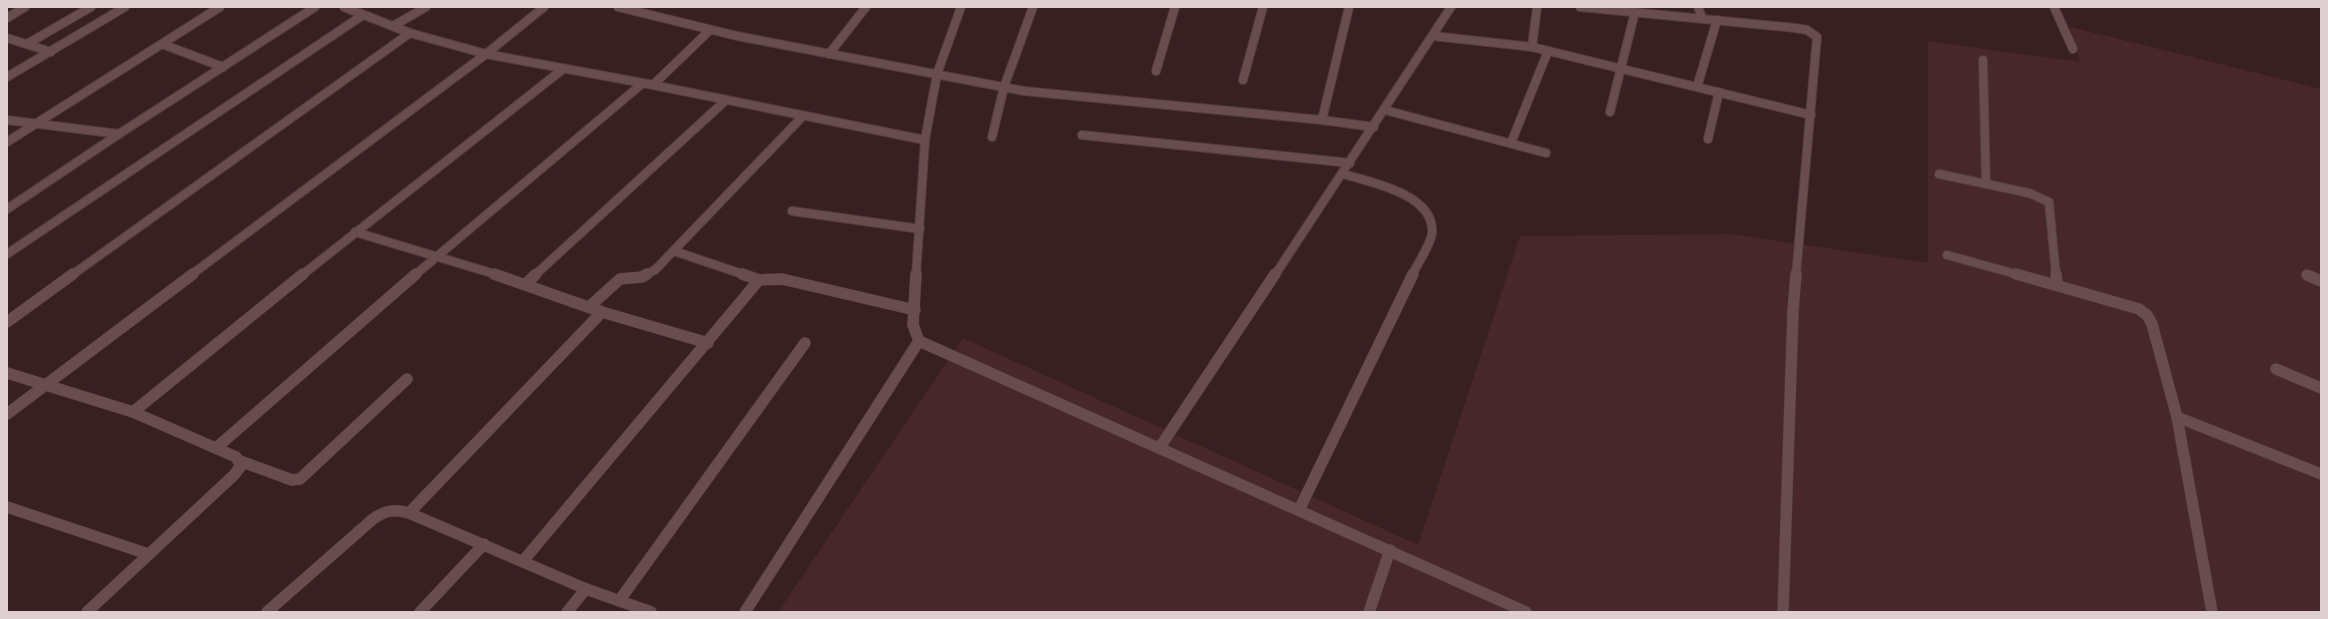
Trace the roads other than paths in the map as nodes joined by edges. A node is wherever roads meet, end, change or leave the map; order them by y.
1 (25, 7) edge
2 (90, 7) edge
3 (125, 7) edge
4 (220, 7) edge
5 (315, 7) edge
6 (344, 7) edge
7 (426, 7) edge
8 (544, 7) edge
9 (618, 7) edge
10 (866, 7) edge
11 (961, 7) edge
12 (1033, 7) edge
13 (1175, 7) edge
14 (1263, 7) edge
15 (1349, 7) edge
16 (1451, 7) edge
17 (1537, 7) edge
18 (1580, 7) edge
19 (1698, 7) edge
20 (2054, 7) edge
21 (1634, 12) junction
22 (363, 15) junction
23 (7, 18) edge
24 (1702, 18) junction
25 (1717, 20) junction
26 (393, 26) junction
27 (710, 30) junction
28 (410, 33) junction
29 (1433, 36) junction
30 (7, 38) edge
31 (27, 44) junction
32 (162, 44) junction
33 (1532, 47) junction
34 (2073, 48) dead end
35 (1548, 51) junction
36 (51, 52) junction
37 (486, 54) junction
38 (829, 54) junction
39 (1983, 60) dead end
40 (223, 67) junction
41 (563, 69) junction
42 (1621, 69) junction
43 (1156, 71) dead end
44 (936, 74) junction
45 (7, 77) edge
46 (1244, 80) dead end
47 (643, 83) junction
48 (654, 85) junction
49 (1004, 87) junction
50 (1697, 87) junction
51 (1719, 92) junction
52 (725, 101) junction
53 (1385, 110) junction
54 (1610, 112) dead end
55 (1811, 115) junction
56 (803, 116) junction
57 (7, 120) edge
58 (1322, 120) junction
59 (38, 123) junction
60 (1374, 127) junction
61 (119, 134) junction
62 (1082, 135) dead end
63 (992, 137) dead end
64 (1708, 139) dead end
65 (925, 140) junction
66 (7, 142) edge
67 (1510, 143) junction
68 (1546, 152) dead end
69 (1350, 163) junction
70 (1343, 174) junction
71 (1939, 174) dead end
72 (1986, 184) junction
73 (7, 209) edge
74 (792, 211) dead end
75 (920, 229) junction
76 (355, 232) junction
77 (674, 251) junction
78 (7, 254) edge
79 (1947, 255) dead end
80 (436, 257) junction
81 (2307, 275) dead end
82 (759, 280) junction
83 (2321, 281) edge
84 (526, 284) junction
85 (2057, 285) junction
86 (589, 307) junction
87 (915, 310) junction
88 (602, 312) junction
89 (7, 322) edge
90 (919, 341) junction
91 (708, 343) junction
92 (805, 343) dead end
93 (2276, 369) dead end
94 (7, 373) edge
95 (407, 379) dead end
96 (43, 385) junction
97 (2321, 388) edge
98 (133, 412) junction
99 (7, 414) edge
100 (2177, 418) junction
101 (1160, 447) junction
102 (216, 448) junction
103 (240, 461) junction
104 (2321, 474) edge
105 (7, 506) edge
106 (1299, 510) junction
107 (409, 513) junction
108 (484, 544) junction
109 (1390, 550) junction
110 (148, 554) junction
111 (523, 561) junction
112 (586, 590) junction
113 (618, 601) junction
114 (86, 612) edge
115 (267, 612) edge
116 (420, 612) edge
117 (567, 612) edge
118 (651, 612) edge
119 (745, 612) edge
120 (1369, 612) edge
121 (1526, 612) edge
122 (1783, 612) edge
123 (2212, 612) edge

1 - 23 street
2 - 31 street
3 - 36 street
4 - 32 street
5 - 40 street
6 - 22 street
7 - 26 street
8 - 37 street
9 - 27 street
10 - 38 street
11 - 44 street
12 - 49 street
13 - 43 street
14 - 46 street
15 - 58 street
16 - 29 street
17 - 33 street
18 - 21 street
19 - 24 street
20 - 34 street
21 - 24 street
21 - 42 street
22 - 26 street
22 - 78 street
24 - 25 street
25 - 50 street
25 - 55 street
26 - 28 street
27 - 38 street
27 - 48 street
28 - 37 street
28 - 89 street
29 - 33 street
29 - 53 street
30 - 31 street
31 - 36 street
32 - 40 street
32 - 59 street
33 - 35 street
35 - 42 street
35 - 67 street
36 - 45 street
37 - 41 street
37 - 96 street
38 - 44 street
39 - 72 street
40 - 61 street
41 - 47 street
41 - 76 street
42 - 50 street
42 - 54 street
44 - 49 street
44 - 65 street
47 - 48 street
47 - 80 street
48 - 52 street
49 - 58 street
49 - 63 street
50 - 51 street
51 - 55 street
51 - 64 street
52 - 56 street
52 - 84 street
53 - 60 street
53 - 67 street
55 - 122 street
56 - 65 street
56 - 77 street
57 - 59 street
58 - 60 street
59 - 61 street
59 - 66 street
60 - 69 street
61 - 73 street
62 - 69 street
65 - 75 street
67 - 68 street
69 - 70 street
70 - 101 street
70 - 106 street
71 - 72 street
72 - 85 street
74 - 75 street
75 - 87 street
76 - 80 street
76 - 98 street
77 - 82 street
77 - 86 street
79 - 85 street
80 - 84 street
80 - 102 street
81 - 83 street
82 - 87 street
82 - 91 street
84 - 86 street
85 - 100 street
86 - 88 street
87 - 90 street
88 - 91 street
88 - 107 street
90 - 101 street
90 - 119 street
91 - 111 street
92 - 113 street
93 - 97 street
94 - 96 street
95 - 103 street
96 - 98 street
96 - 99 street
98 - 102 street
100 - 104 street
100 - 123 street
101 - 106 street
102 - 103 street
103 - 110 street
105 - 110 street
106 - 109 street
107 - 108 street
107 - 115 street
108 - 111 street
108 - 116 street
109 - 120 street
109 - 121 street
110 - 114 street
111 - 112 street
112 - 113 street
112 - 117 street
113 - 118 street

